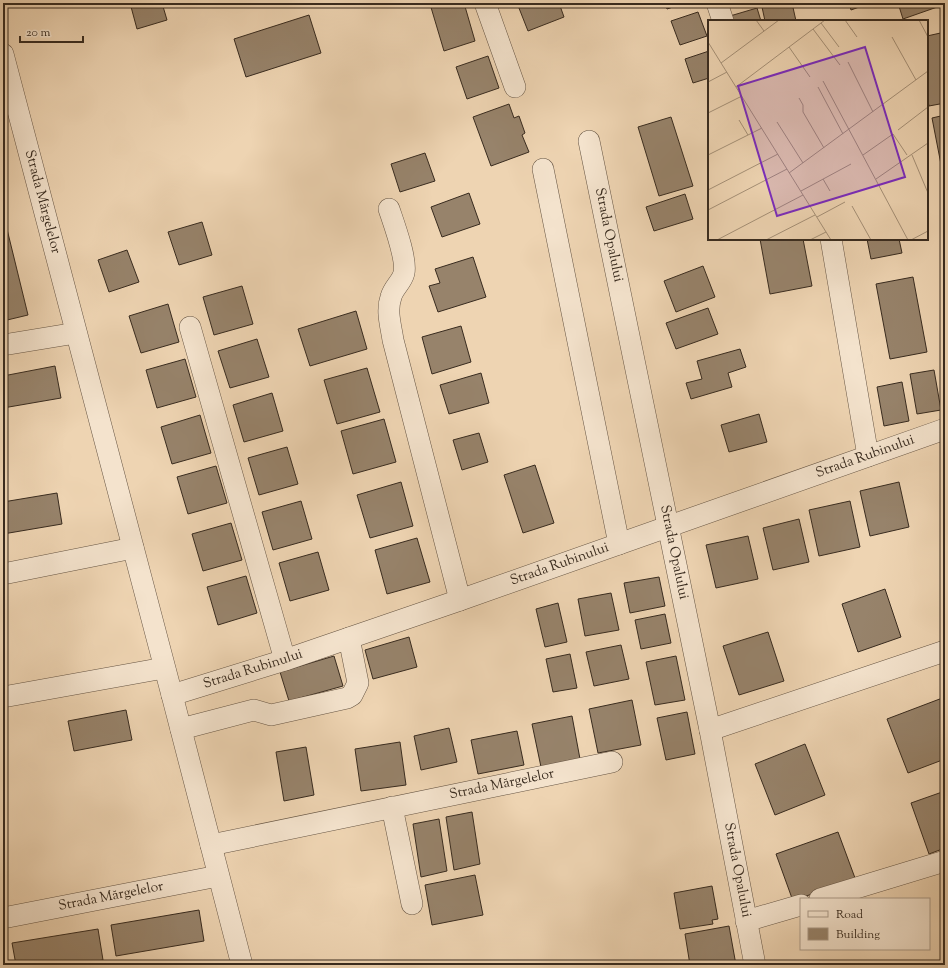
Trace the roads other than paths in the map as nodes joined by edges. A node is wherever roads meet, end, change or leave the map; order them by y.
1 (485, 3) edge
2 (717, 3) edge
3 (724, 20) edge
4 (5, 66) edge
5 (515, 87) dead end
6 (589, 141) dead end
7 (543, 169) dead end
8 (389, 209) dead end
9 (831, 240) edge
10 (190, 327) dead end
11 (76, 333) junction
12 (3, 346) edge
13 (945, 429) edge
14 (868, 456) junction
15 (668, 527) junction
16 (619, 544) junction
17 (134, 548) junction
18 (3, 574) edge
19 (460, 600) junction
20 (349, 638) junction
21 (945, 651) edge
22 (285, 660) junction
23 (164, 668) junction
24 (172, 695) junction
25 (3, 697) edge
26 (181, 729) junction
27 (710, 730) junction
28 (612, 762) dead end
29 (392, 807) junction
30 (210, 844) junction
31 (945, 861) edge
32 (218, 876) junction
33 (823, 898) edge
34 (412, 904) dead end
35 (800, 905) edge
36 (3, 918) edge
37 (746, 922) junction
38 (242, 965) edge
39 (755, 965) edge

1 - 5 street
2 - 3 street
4 - 11 street, Strada Mărgelelor
6 - 15 street, Strada Opalului
7 - 16 street
8 - 19 street
9 - 14 street
10 - 22 street
11 - 12 street
11 - 17 street, Strada Mărgelelor
13 - 14 street, Strada Rubinului
14 - 15 street, Strada Rubinului
15 - 16 street, Strada Rubinului
15 - 27 street, Strada Opalului
16 - 19 street, Strada Rubinului
17 - 18 street
17 - 23 street, Strada Mărgelelor
19 - 20 street, Strada Rubinului
20 - 22 street, Strada Rubinului
20 - 26 street
21 - 27 street
22 - 24 street, Strada Rubinului
23 - 24 street, Strada Mărgelelor
23 - 25 street
24 - 26 street, Strada Mărgelelor
26 - 30 street, Strada Mărgelelor
27 - 37 street, Strada Opalului
28 - 29 street, Strada Mărgelelor
29 - 30 street, Strada Mărgelelor
29 - 34 street
30 - 32 street, Strada Mărgelelor
31 - 33 street
32 - 36 street, Strada Mărgelelor
32 - 38 street, Strada Mărgelelor
35 - 37 street
37 - 39 street, Strada Opalului

